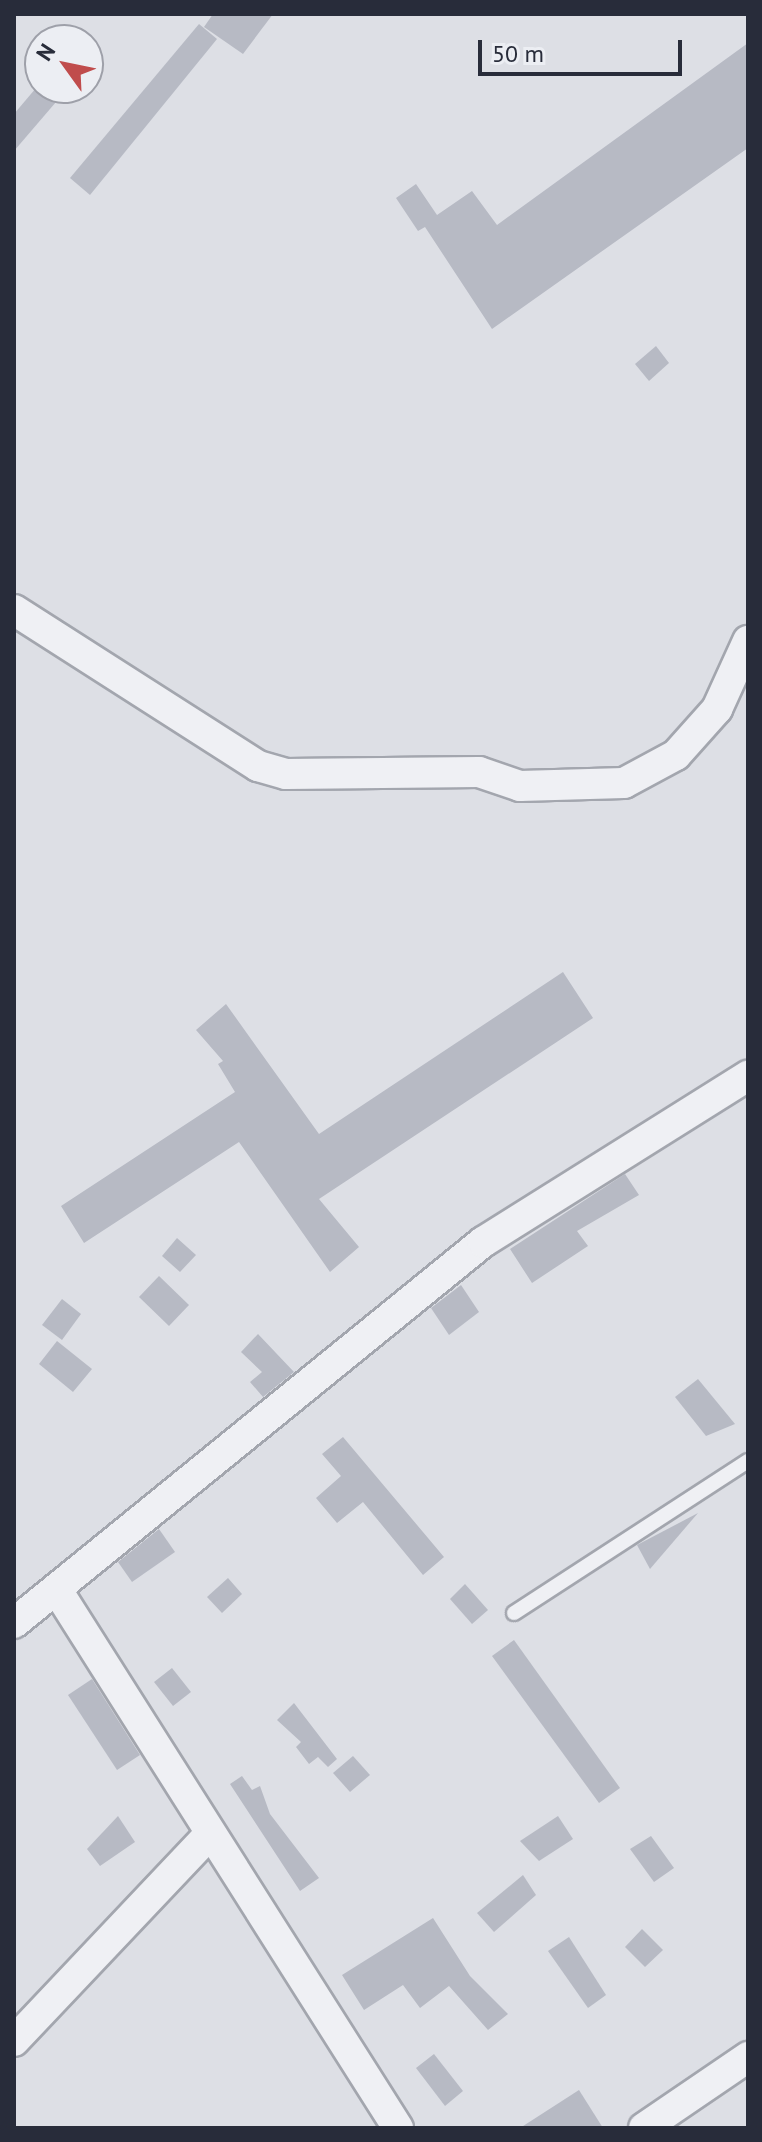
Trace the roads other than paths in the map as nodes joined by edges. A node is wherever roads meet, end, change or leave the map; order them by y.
1 (14, 610) edge
2 (748, 641) edge
3 (748, 1076) edge
4 (748, 1461) edge
5 (57, 1590) junction
6 (514, 1613) dead end
7 (14, 1623) edge
8 (207, 1837) junction
9 (14, 2041) edge
10 (748, 2057) edge
11 (398, 2128) edge
12 (644, 2128) edge

1 - 2 street
3 - 5 street
4 - 6 lane
5 - 7 street
5 - 8 street
8 - 9 street
8 - 11 street
10 - 12 street

